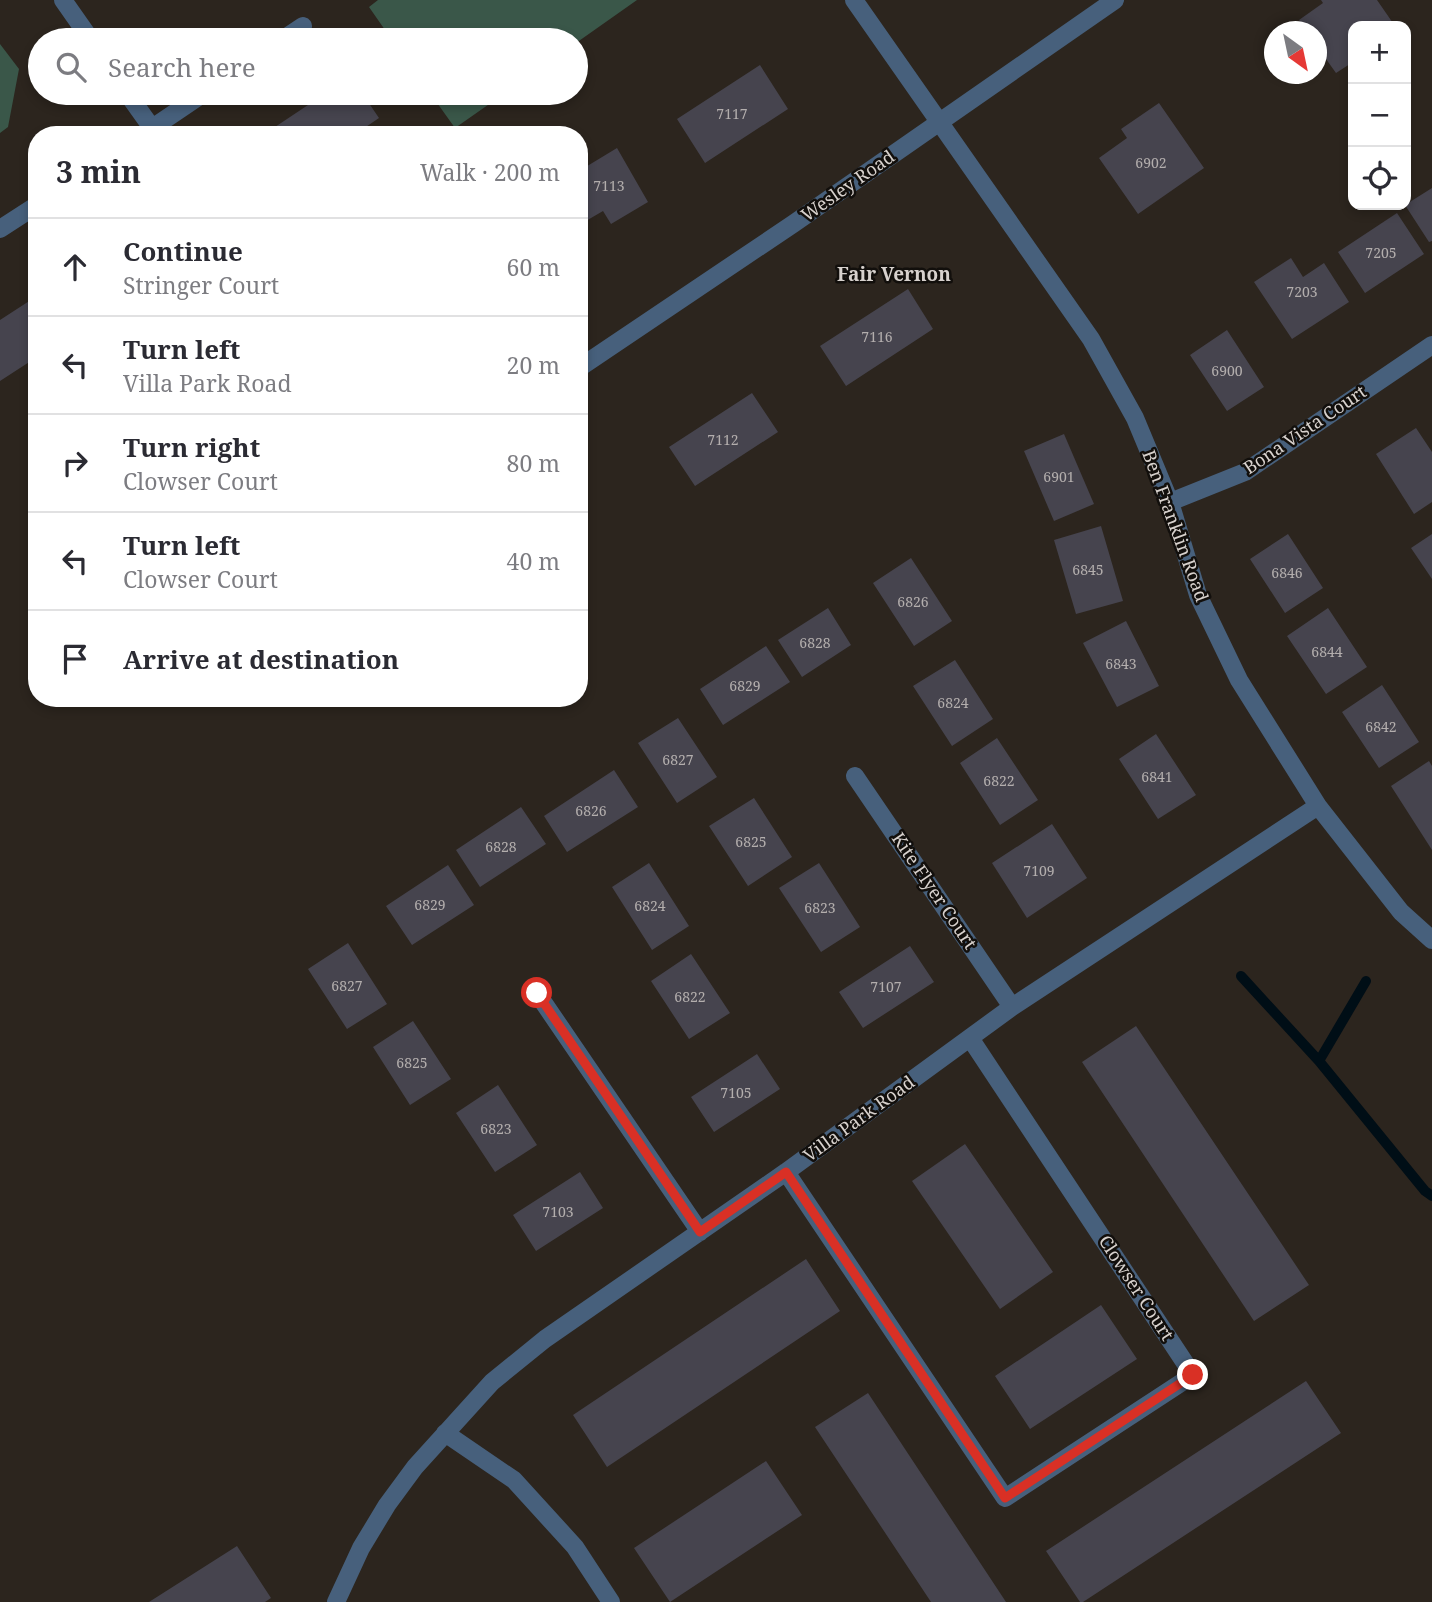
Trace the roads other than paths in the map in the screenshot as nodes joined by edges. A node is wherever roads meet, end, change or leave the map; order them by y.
1 (63, 0) edge
2 (855, 0) edge
3 (1115, 0) edge
4 (303, 26) dead end
5 (83, 28) edge
6 (300, 28) edge
7 (133, 105) edge
8 (187, 105) edge
9 (939, 122) junction
10 (144, 126) edge
11 (155, 126) edge
12 (28, 211) edge
13 (0, 229) edge
14 (1432, 345) edge
15 (588, 362) edge
16 (1170, 502) junction
17 (855, 776) dead end
18 (1318, 806) junction
19 (1432, 940) edge
20 (537, 993) dead end
21 (1012, 1007) junction
22 (970, 1038) junction
23 (786, 1172) junction
24 (700, 1232) junction
25 (444, 1433) junction
26 (336, 1602) edge
27 (611, 1602) edge

1 - 5 street
2 - 9 street, Ben Franklin Road
3 - 9 street, Wesley Road
4 - 6 street
7 - 10 street
8 - 11 street
9 - 15 street, Wesley Road
9 - 16 street, Ben Franklin Road
12 - 13 street
14 - 16 street, Bona Vista Court
16 - 18 street, Ben Franklin Road
17 - 21 street, Kite Flyer Court
18 - 19 street, Ben Franklin Road
18 - 21 street, Villa Park Road
20 - 24 street
21 - 22 street, Villa Park Road
22 - 23 street, Villa Park Road
22 - 23 street, Clowser Court
23 - 24 street, Villa Park Road
24 - 25 street, Villa Park Road
25 - 26 street, Villa Park Road
25 - 27 street

